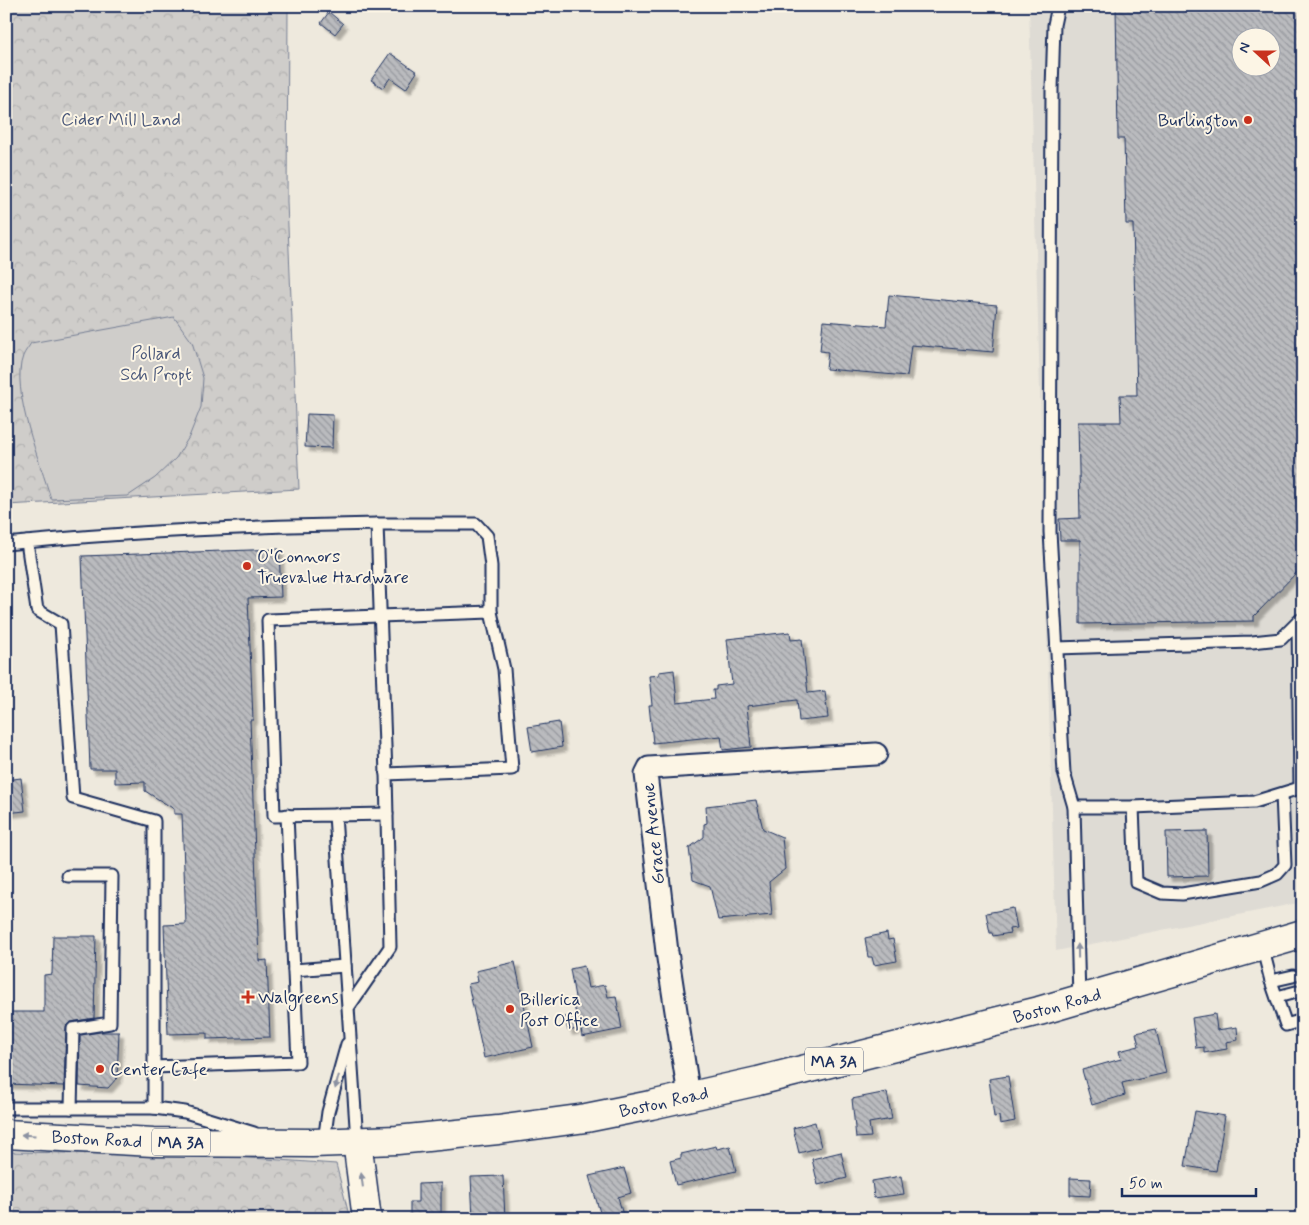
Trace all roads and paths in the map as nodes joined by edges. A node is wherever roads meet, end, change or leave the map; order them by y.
1 (1058, 6) edge
2 (378, 524) junction
3 (27, 542) junction
4 (6, 544) edge
5 (491, 612) junction
6 (381, 616) junction
7 (1300, 620) edge
8 (1056, 648) junction
9 (876, 754) dead end
10 (386, 774) junction
11 (1302, 787) edge
12 (1282, 794) junction
13 (1074, 807) junction
14 (1133, 807) junction
15 (387, 814) junction
16 (287, 815) junction
17 (334, 815) junction
18 (68, 876) dead end
19 (1303, 934) edge
20 (1262, 946) junction
21 (345, 966) junction
22 (294, 970) junction
23 (1293, 976) dead end
24 (1271, 981) junction
25 (1296, 992) dead end
26 (1277, 998) junction
27 (1079, 1000) junction
28 (348, 1008) junction
29 (1303, 1020) edge
30 (350, 1035) junction
31 (153, 1067) junction
32 (689, 1096) junction
33 (6, 1108) edge
34 (71, 1108) junction
35 (154, 1108) junction
36 (6, 1134) edge
37 (357, 1141) junction
38 (324, 1142) junction
39 (287, 1143) junction
40 (366, 1219) edge

1 - 8 lane
2 - 3 lane
2 - 5 lane
2 - 6 lane
3 - 4 lane
3 - 31 lane
5 - 6 lane
5 - 10 lane
6 - 10 lane
6 - 16 lane
7 - 8 lane
7 - 11 lane
8 - 13 lane
9 - 32 street, Grace Avenue
10 - 15 lane
11 - 12 lane
12 - 14 lane
12 - 14 lane
13 - 14 lane
27 -> 13 lane
15 - 17 lane
15 - 28 lane
16 - 17 lane
16 - 22 lane
17 - 21 lane
18 - 34 lane
19 - 20 main road, Boston Road / MA 3A
20 - 24 lane
20 - 27 main road, Boston Road / MA 3A
21 - 22 lane
21 - 28 lane
22 - 31 lane
23 - 24 lane
24 - 26 lane
25 - 26 lane
26 - 29 lane
27 - 32 main road, Boston Road / MA 3A
28 - 30 lane
30 - 37 lane
30 -> 38 lane
31 - 35 lane
32 - 37 main road, Boston Road / MA 3A
33 - 34 lane
34 - 35 lane
35 - 39 lane
39 -> 36 main road, Boston Road / MA 3A
37 - 38 main road, Boston Road / MA 3A
40 -> 37 main road
38 - 39 main road, Boston Road / MA 3A

